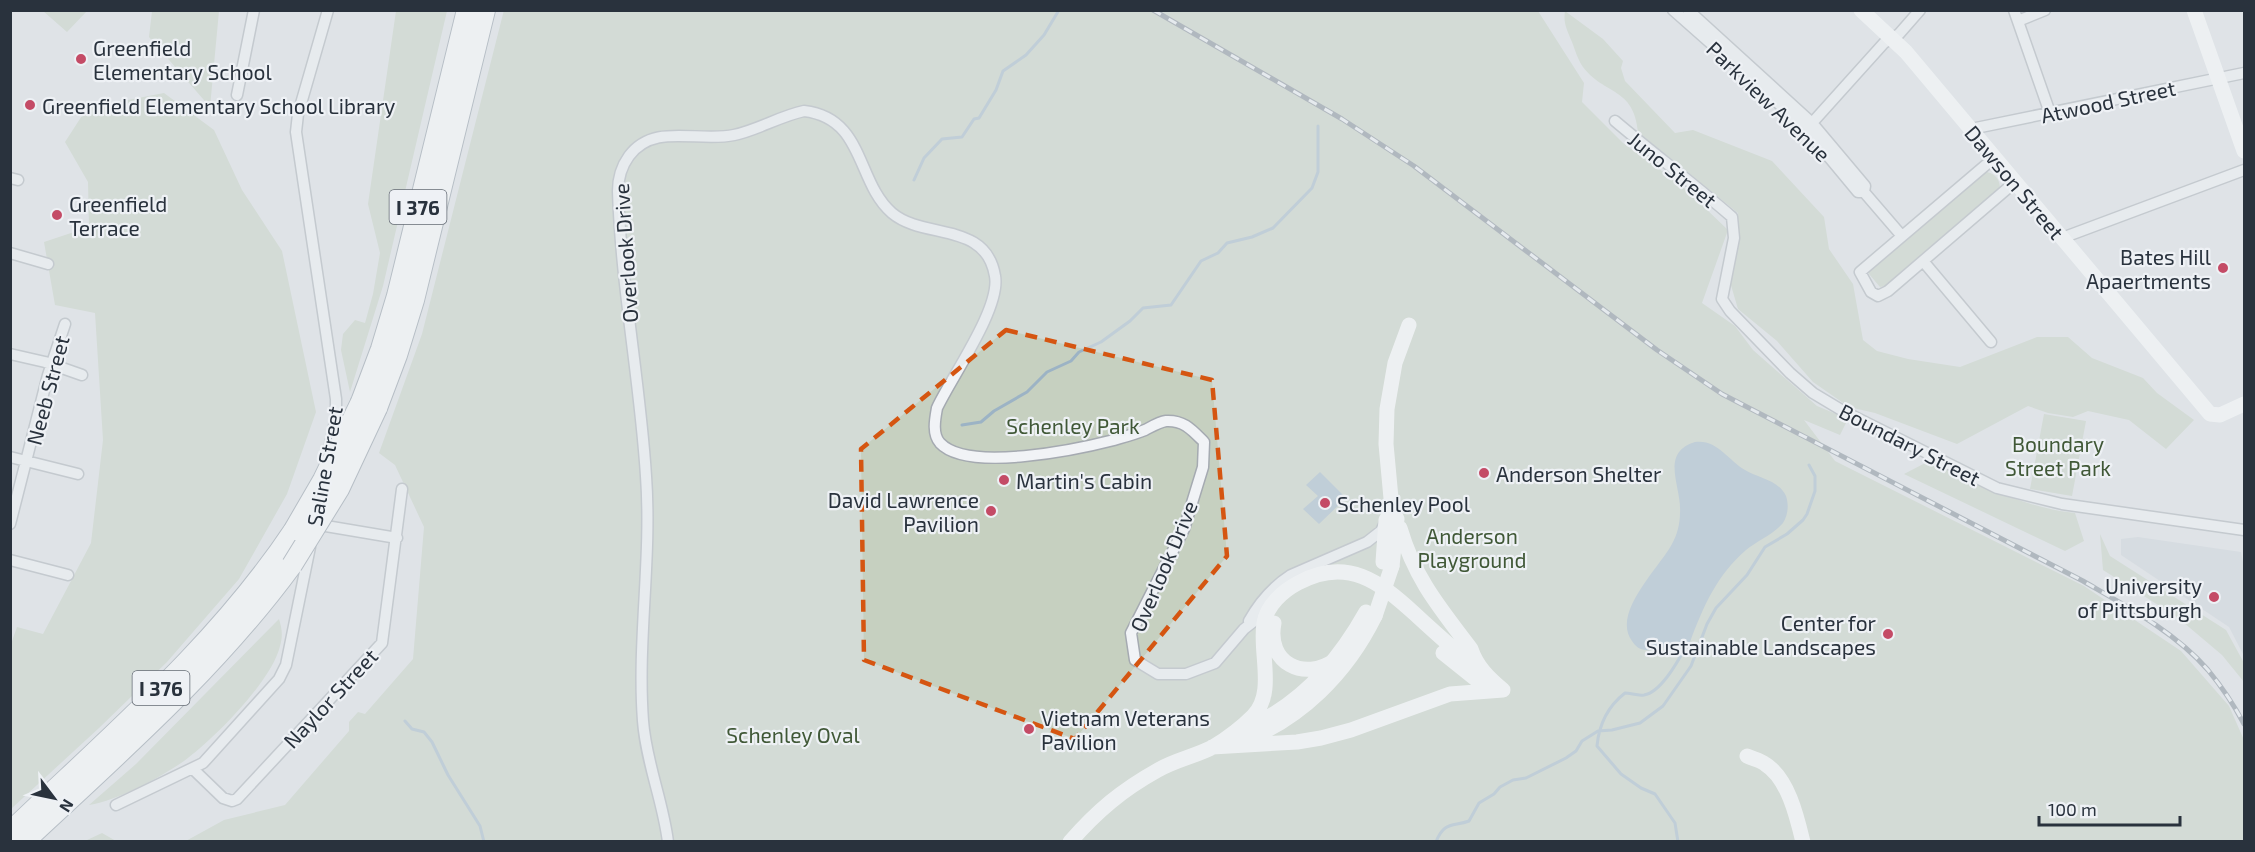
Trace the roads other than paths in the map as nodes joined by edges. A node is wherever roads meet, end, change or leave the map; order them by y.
1 (254, 10) edge
2 (328, 10) edge
3 (467, 10) edge
4 (485, 10) edge
5 (1673, 10) edge
6 (1688, 10) edge
7 (1861, 10) edge
8 (1920, 10) edge
9 (2045, 10) edge
10 (2194, 10) edge
11 (2016, 16) edge
12 (1892, 38) junction
13 (2244, 73) edge
14 (2218, 79) junction
15 (237, 95) dead end
16 (2050, 113) junction
17 (1615, 121) dead end
18 (1812, 123) junction
19 (1971, 129) junction
20 (2244, 151) edge
21 (1994, 158) junction
22 (2244, 170) edge
23 (2015, 182) junction
24 (1864, 192) junction
25 (1901, 235) junction
26 (2062, 238) junction
27 (10, 253) edge
28 (1923, 261) junction
29 (48, 264) dead end
30 (1722, 300) joint
31 (64, 324) dead end
32 (1409, 325) dead end
33 (1991, 342) dead end
34 (10, 354) edge
35 (52, 366) junction
36 (82, 375) dead end
37 (2244, 404) edge
38 (369, 405) junction
39 (10, 457) edge
40 (27, 461) junction
41 (78, 474) dead end
42 (402, 489) dead end
43 (1392, 516) junction
44 (10, 524) edge
45 (314, 524) junction
46 (2244, 530) edge
47 (397, 538) junction
48 (10, 560) edge
49 (69, 575) dead end
50 (1268, 610) junction
51 (1370, 614) junction
52 (1244, 629) junction
53 (1335, 660) junction
54 (1474, 660) junction
55 (1465, 672) junction
56 (1488, 689) junction
57 (1450, 694) junction
58 (1229, 740) junction
59 (1747, 756) dead end
60 (193, 769) junction
61 (97, 774) junction
62 (116, 805) dead end
63 (10, 832) edge
64 (24, 842) edge
65 (33, 842) edge
66 (668, 842) edge
67 (1070, 842) edge
68 (1803, 842) edge

1 - 15 street
2 - 45 street, Saline Street
3 - 38 highway, I 376
4 - 38 highway, I 376
5 - 24 street, Parkview Avenue
6 - 18 street, Parkview Avenue
7 - 12 main road, Dawson Street
8 - 12 street
9 - 11 street
10 - 14 main road
11 - 16 street
12 - 18 street
12 - 19 main road, Dawson Street
13 - 14 street, Atwood Street
14 - 16 street, Atwood Street
14 - 20 main road
16 - 19 street, Atwood Street
17 - 30 street, Juno Street
18 - 24 street, Parkview Avenue
19 - 21 main road, Dawson Street
21 - 23 main road, Dawson Street
21 - 25 street
22 - 26 street
23 - 26 main road, Dawson Street
23 - 28 street
24 - 25 street, Parkview Avenue
25 - 28 street
26 - 37 main road, Dawson Street
27 - 29 street
28 - 33 street
30 - 46 street, Boundary Street
31 - 35 street, Neeb Street
32 - 43 main road
34 - 35 street
35 - 36 street
35 - 40 street, Neeb Street
38 - 61 highway, I 376, bridge
38 - 63 highway, I 376, bridge
39 - 40 street
40 - 41 street
40 - 44 street, Neeb Street
42 - 47 street, Naylor Street
43 - 51 main road
43 - 52 street, Overlook Drive
43 - 54 main road
45 - 47 street
45 - 60 street, Saline Street
47 - 60 street, Naylor Street
48 - 49 street
50 - 52 street, Overlook Drive
50 - 54 main road
50 - 58 main road
51 - 53 main road
51 - 58 main road
52 - 66 street, Overlook Drive
53 - 55 main road
53 - 58 main road
54 - 55 main road
54 - 56 main road
55 - 56 main road
55 - 57 main road
56 - 57 main road
57 - 58 main road
58 - 67 main road
59 - 68 main road
60 - 62 street, Saline Street
61 - 64 highway, I 376
61 - 65 highway

